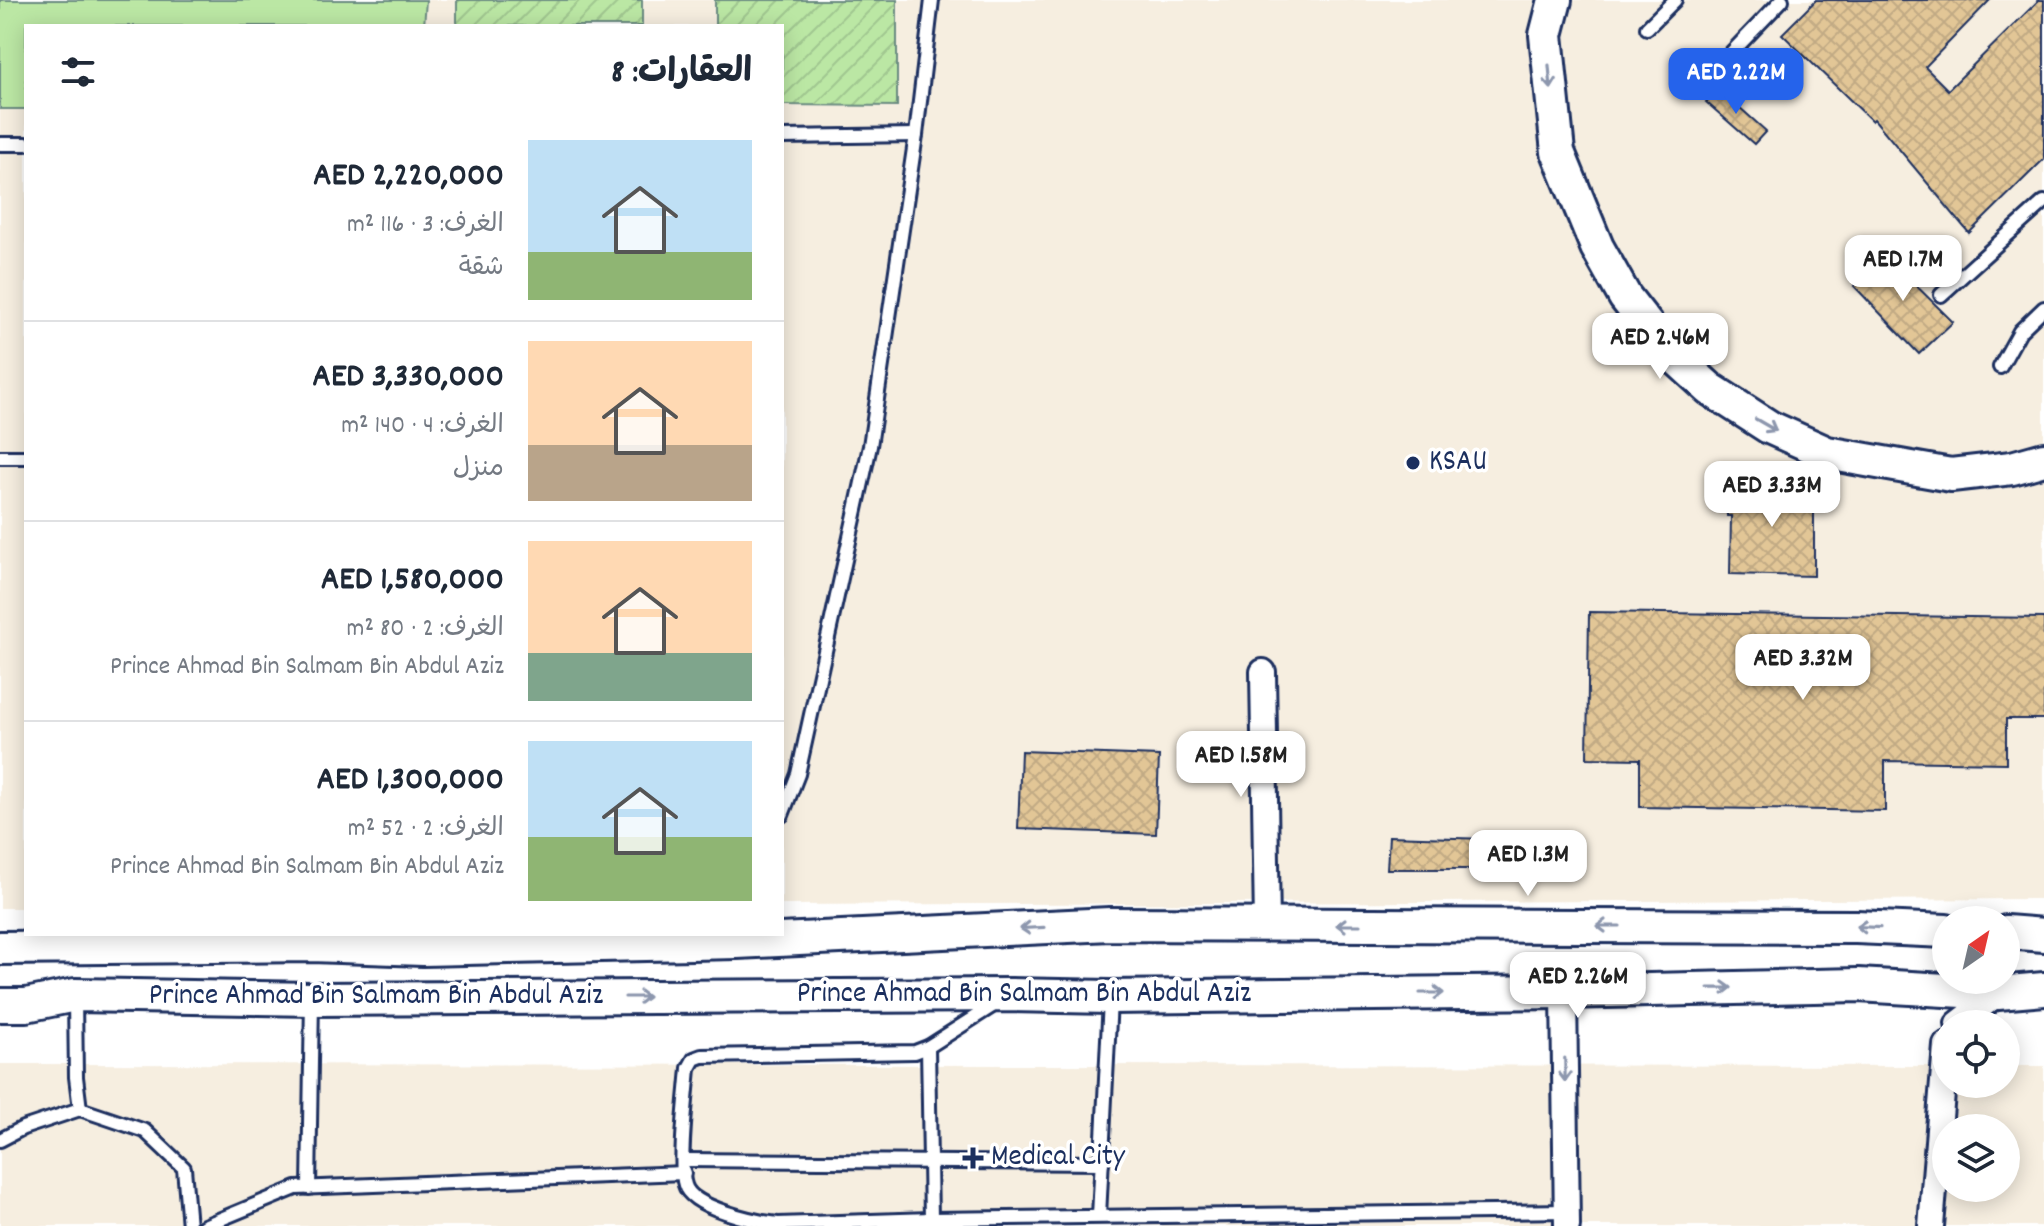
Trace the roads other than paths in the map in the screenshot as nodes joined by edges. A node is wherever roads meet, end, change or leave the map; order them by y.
1 (932, 0) edge
2 (1555, 0) edge
3 (1675, 0) edge
4 (1782, 0) edge
5 (1647, 28) dead end
6 (1710, 75) dead end
7 (916, 135) junction
8 (784, 137) edge
9 (0, 144) edge
10 (24, 144) edge
11 (2044, 202) edge
12 (1941, 295) dead end
13 (2044, 308) edge
14 (2000, 367) dead end
15 (0, 457) edge
16 (24, 457) edge
17 (2044, 459) edge
18 (1263, 672) dead end
19 (784, 810) edge
20 (1267, 925) junction
21 (1932, 930) edge
22 (2020, 933) edge
23 (2044, 935) edge
24 (738, 938) edge
25 (424, 941) edge
26 (312, 945) junction
27 (0, 948) edge
28 (1932, 989) edge
29 (2044, 989) edge
30 (2020, 991) edge
31 (1564, 992) junction
32 (1997, 994) edge
33 (75, 995) junction
34 (1010, 995) junction
35 (1110, 997) junction
36 (312, 999) junction
37 (9, 1008) edge
38 (1976, 1010) edge
39 (928, 1047) junction
40 (1942, 1098) edge
41 (80, 1109) junction
42 (0, 1140) edge
43 (930, 1163) junction
44 (1102, 1163) junction
45 (684, 1167) junction
46 (309, 1188) junction
47 (1099, 1216) junction
48 (1567, 1218) edge
49 (931, 1219) junction
50 (189, 1226) edge
51 (204, 1226) edge
52 (1931, 1226) edge

1 - 7 lane
2 -> 17 main road
3 - 5 lane
4 - 6 lane
7 - 8 lane
7 - 19 lane
9 - 10 lane
11 - 12 lane
13 - 14 lane
15 - 16 lane
18 - 20 street
21 -> 20 main road, Prince Ahmad Bin Salmam Bin Abdul Aziz
20 -> 24 main road, Prince Ahmad Bin Salmam Bin Abdul Aziz
22 - 23 main road
24 - 25 main road, Prince Ahmad Bin Salmam Bin Abdul Aziz
25 - 26 main road, Prince Ahmad Bin Salmam Bin Abdul Aziz
26 - 27 main road, Prince Ahmad Bin Salmam Bin Abdul Aziz
26 - 36 main road
31 -> 28 main road, Prince Ahmad Bin Salmam Bin Abdul Aziz
29 - 30 main road, Prince Ahmad Bin Salmam Bin Abdul Aziz
35 -> 31 main road, Prince Ahmad Bin Salmam Bin Abdul Aziz
31 -> 48 street
32 - 38 street
33 - 36 main road, Prince Ahmad Bin Salmam Bin Abdul Aziz
33 - 37 main road, Prince Ahmad Bin Salmam Bin Abdul Aziz
33 - 41 lane
34 - 35 main road, Prince Ahmad Bin Salmam Bin Abdul Aziz
36 -> 34 main road, Prince Ahmad Bin Salmam Bin Abdul Aziz
34 - 39 lane
35 - 44 lane
36 - 46 lane
39 - 43 lane
39 - 45 lane
40 - 52 street
41 - 42 lane
41 - 50 lane
43 - 44 lane
43 - 45 lane
43 - 49 lane
44 - 47 lane
45 - 46 lane
45 - 49 lane
46 - 51 lane
47 - 48 lane
47 - 49 lane

